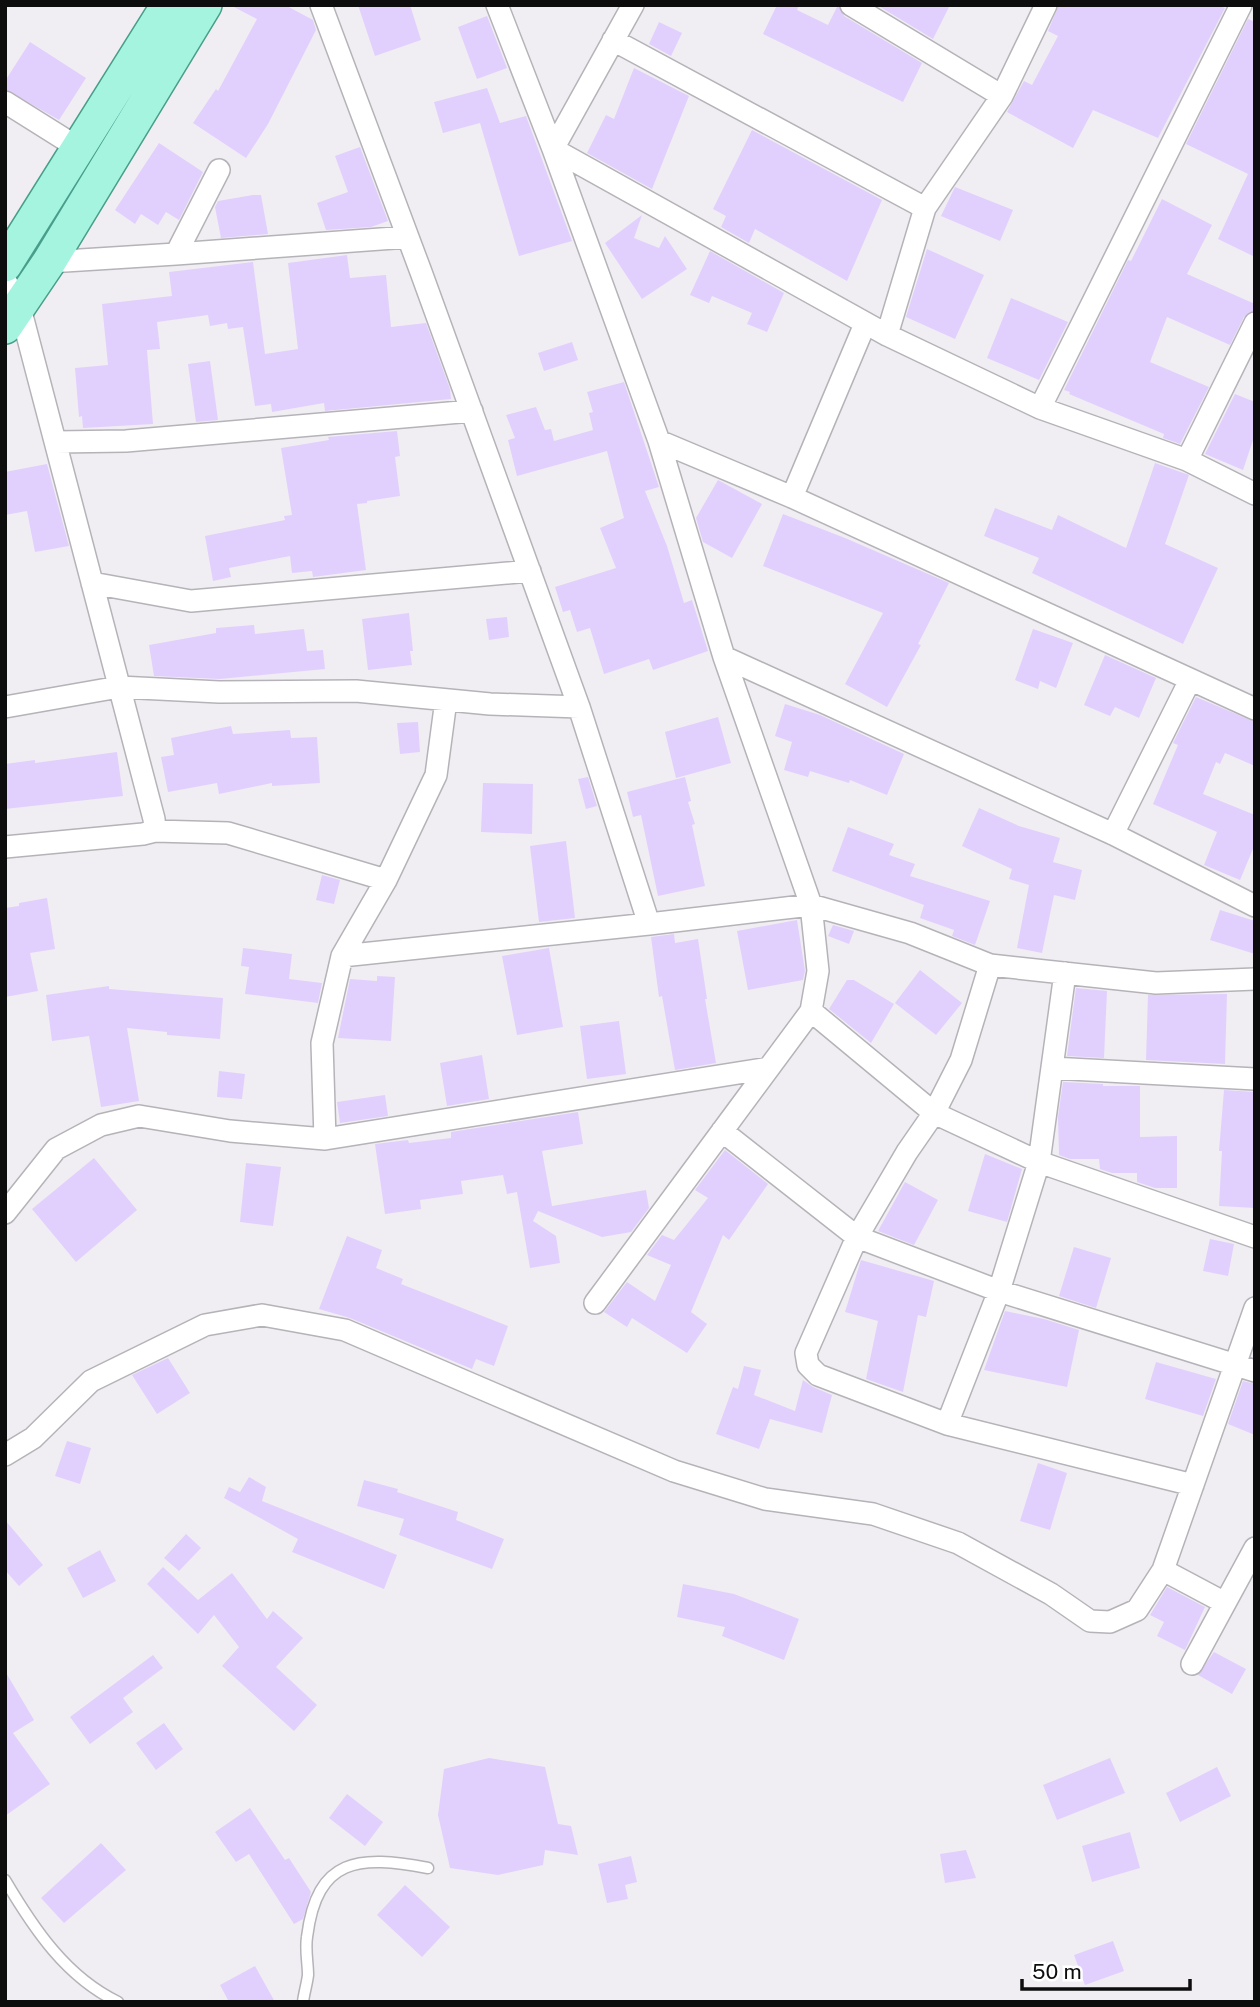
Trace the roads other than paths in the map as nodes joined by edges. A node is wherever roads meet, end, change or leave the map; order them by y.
1 (168, 5) edge
2 (205, 5) edge
3 (321, 5) edge
4 (497, 5) edge
5 (633, 5) edge
6 (850, 5) edge
7 (1046, 5) edge
8 (1241, 5) edge
9 (613, 40) junction
10 (1002, 96) junction
11 (5, 102) edge
12 (80, 149) junction
13 (553, 149) junction
14 (219, 170) dead end
15 (925, 208) junction
16 (408, 237) junction
17 (176, 254) junction
18 (49, 262) junction
19 (5, 265) edge
20 (10, 304) edge
21 (1255, 323) edge
22 (865, 324) junction
23 (887, 335) junction
24 (1040, 408) junction
25 (472, 411) junction
26 (659, 441) junction
27 (56, 442) junction
28 (1187, 460) junction
29 (1255, 494) edge
30 (792, 497) junction
31 (530, 571) junction
32 (92, 583) junction
33 (724, 657) junction
34 (1190, 680) junction
35 (119, 687) junction
36 (446, 700) junction
37 (5, 707) edge
38 (579, 707) junction
39 (1255, 709) edge
40 (155, 831) junction
41 (1113, 834) junction
42 (5, 847) edge
43 (386, 880) junction
44 (811, 905) junction
45 (1255, 906) edge
46 (649, 924) junction
47 (342, 956) junction
48 (990, 965) junction
49 (1065, 973) junction
50 (1255, 979) edge
51 (811, 1011) junction
52 (769, 1068) junction
53 (1052, 1068) junction
54 (1255, 1079) edge
55 (934, 1113) junction
56 (722, 1131) junction
57 (325, 1139) junction
58 (1039, 1162) junction
59 (5, 1213) edge
60 (856, 1237) junction
61 (1255, 1237) edge
62 (999, 1290) junction
63 (595, 1303) dead end
64 (1255, 1308) edge
65 (1233, 1364) junction
66 (1255, 1371) edge
67 (947, 1424) junction
68 (5, 1455) edge
69 (1193, 1485) junction
70 (1255, 1548) edge
71 (1163, 1570) junction
72 (1225, 1603) junction
73 (1192, 1664) dead end
74 (428, 1868) dead end
75 (5, 1880) edge
76 (118, 2002) edge
77 (303, 2002) edge

1 - 12 main road
2 - 18 main road
3 - 16 street
4 - 13 street
5 - 9 street
6 - 10 street
7 - 10 street
8 - 24 street
9 - 13 street
9 - 15 street
10 - 15 street
11 - 12 street
12 - 19 main road
13 - 22 street
13 - 26 street
14 - 17 street
15 - 23 street
16 - 17 street
16 - 25 street
17 - 18 street
18 - 20 main road
20 - 27 street
21 - 28 street
22 - 23 street
22 - 30 street
23 - 24 street
24 - 28 street
25 - 27 street
25 - 31 street
26 - 30 street
26 - 33 street
27 - 32 street
28 - 29 street
30 - 34 street
31 - 32 street
31 - 38 street
32 - 35 street
33 - 41 street
33 - 44 street
34 - 39 street
34 - 41 street
35 - 36 street
35 - 37 street
35 - 40 street
36 - 38 street
36 - 43 street
38 - 46 street
40 - 42 street
40 - 43 street
41 - 45 street
43 - 47 street
44 - 46 street
44 - 48 street
44 - 51 street
46 - 47 street
47 - 57 street
48 - 49 street
48 - 55 street
49 - 50 street
49 - 53 street
51 - 52 street
51 - 55 street
52 - 56 street
52 - 57 street
53 - 54 street
53 - 58 street
55 - 58 street
55 - 60 street
56 - 60 street
56 - 63 street
57 - 59 street
58 - 61 street
58 - 62 street
60 - 62 street
60 - 67 street
62 - 65 street
62 - 67 street
64 - 65 street
65 - 66 street
65 - 69 street
67 - 69 street
68 - 71 street
69 - 71 street
70 - 72 street
71 - 72 street
72 - 73 street
74 - 77 lane
75 - 76 lane

